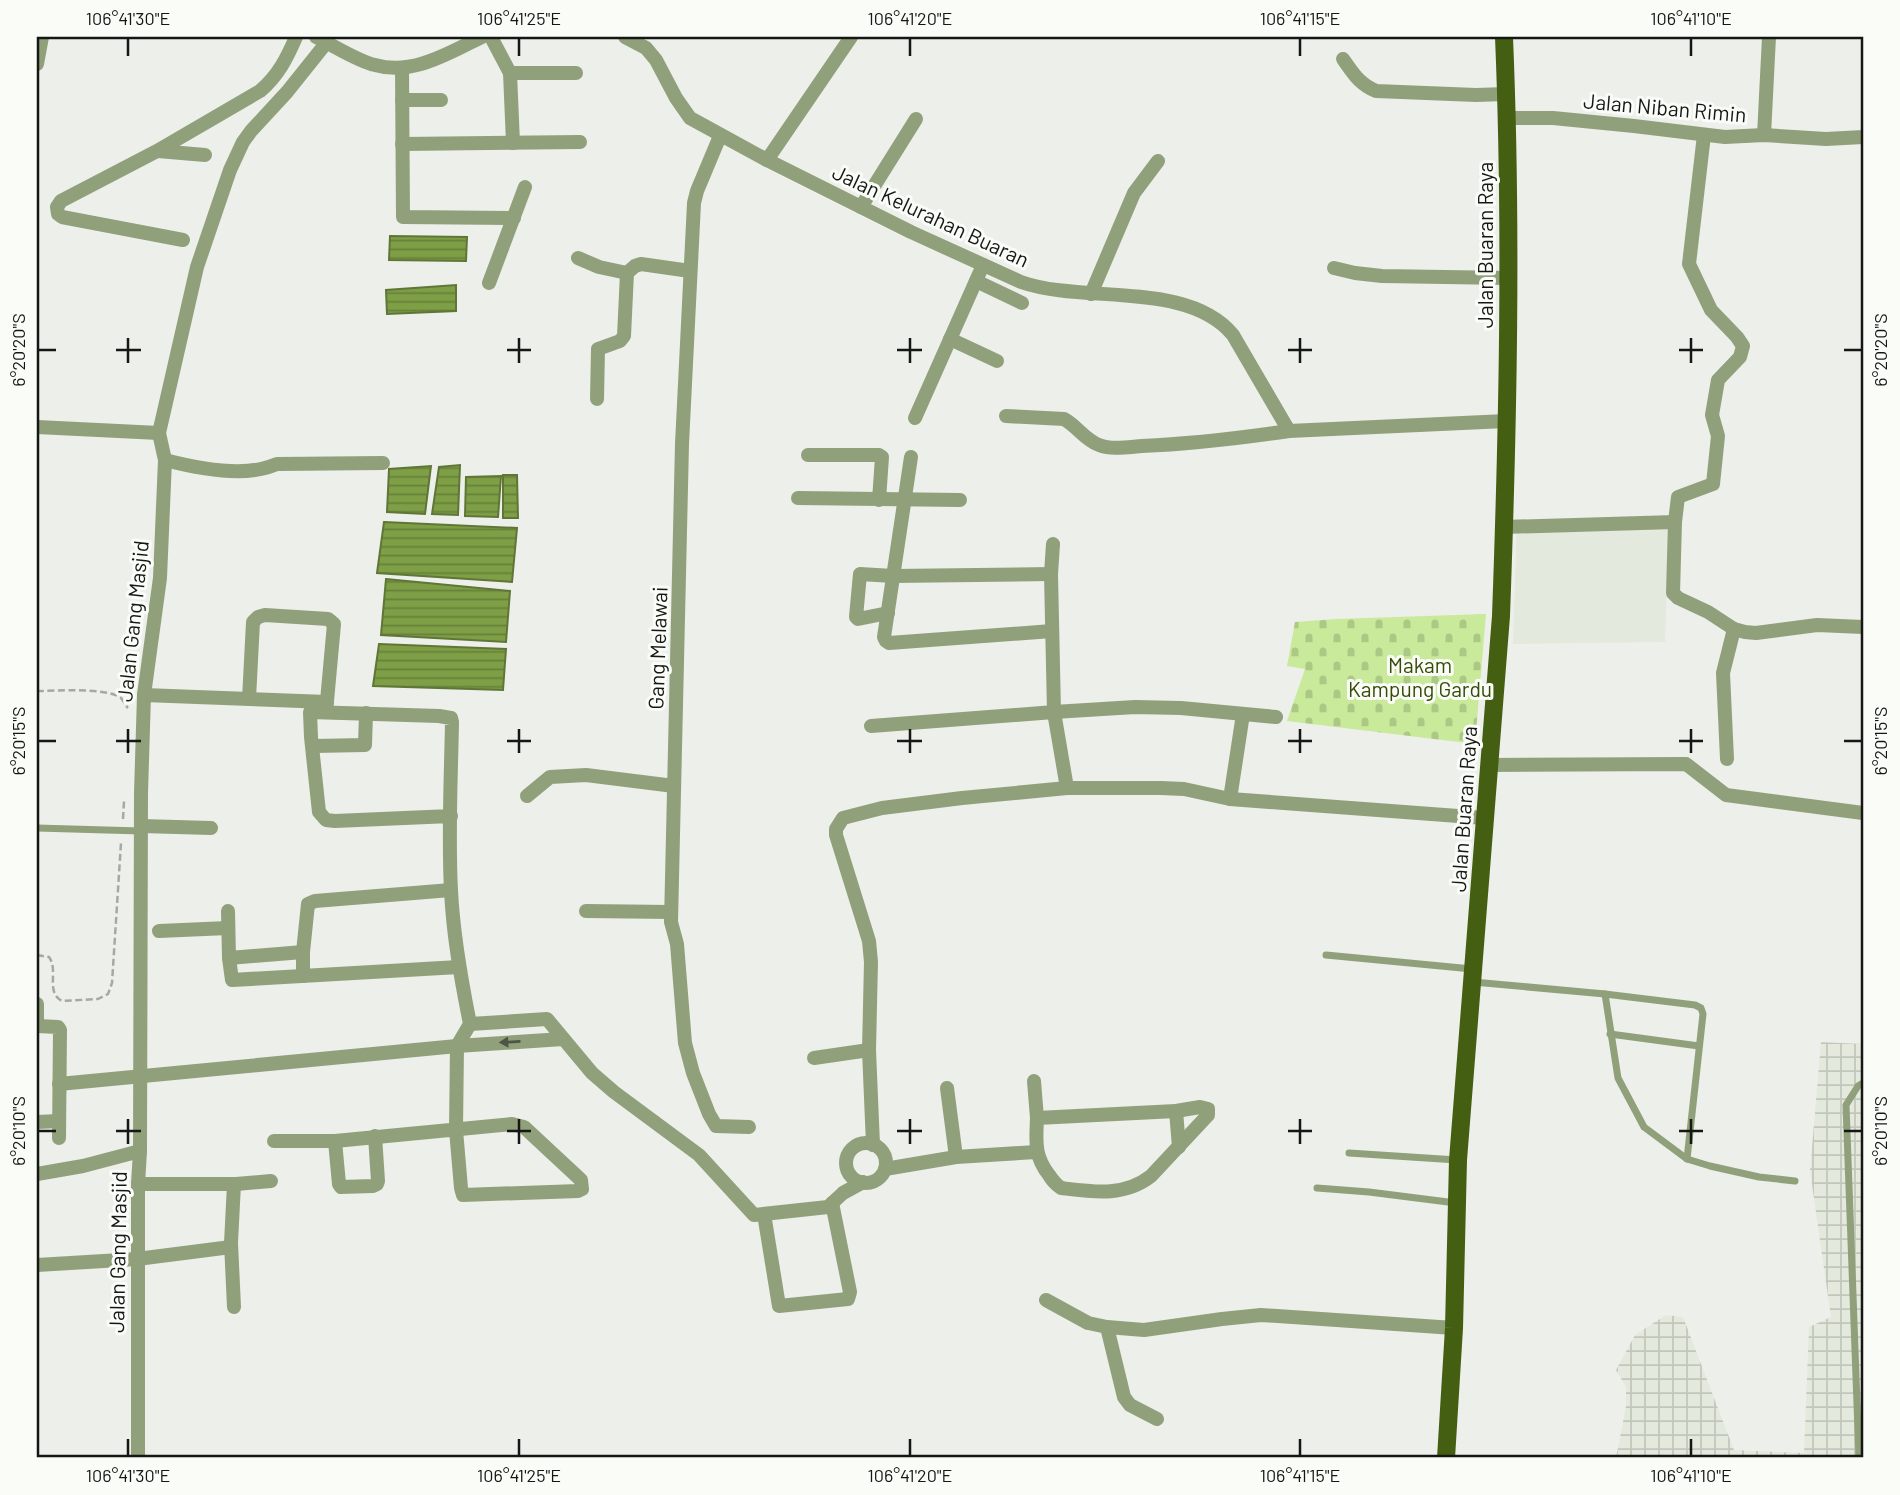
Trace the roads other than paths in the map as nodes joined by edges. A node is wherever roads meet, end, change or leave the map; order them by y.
1 (42, 37) edge
2 (296, 37) edge
3 (482, 37) edge
4 (491, 37) edge
5 (625, 37) edge
6 (851, 37) edge
7 (1504, 37) edge
8 (1769, 37) edge
9 (321, 39) edge
10 (1343, 59) dead end
11 (37, 64) edge
12 (402, 68) junction
13 (510, 73) junction
14 (576, 73) dead end
15 (1506, 94) junction
16 (402, 100) junction
17 (441, 100) dead end
18 (1506, 118) junction
19 (916, 119) dead end
20 (1704, 135) junction
21 (1764, 135) junction
22 (720, 136) junction
23 (1863, 137) edge
24 (580, 142) dead end
25 (513, 143) junction
26 (402, 144) junction
27 (157, 150) junction
28 (205, 155) dead end
29 (767, 160) junction
30 (1158, 161) dead end
31 (525, 187) dead end
32 (861, 207) junction
33 (513, 218) junction
34 (183, 240) dead end
35 (578, 258) dead end
36 (983, 265) junction
37 (1334, 268) dead end
38 (690, 271) junction
39 (627, 273) junction
40 (1508, 278) junction
41 (976, 281) junction
42 (489, 283) dead end
43 (1091, 294) junction
44 (1022, 303) dead end
45 (950, 339) junction
46 (997, 360) dead end
47 (597, 399) dead end
48 (1006, 416) dead end
49 (915, 418) dead end
50 (1506, 421) junction
51 (37, 427) edge
52 (1290, 430) junction
53 (159, 433) junction
54 (808, 455) dead end
55 (911, 457) dead end
56 (165, 460) junction
57 (383, 463) dead end
58 (798, 498) dead end
59 (879, 500) junction
60 (904, 500) junction
61 (960, 500) dead end
62 (1675, 522) junction
63 (1504, 527) junction
64 (1053, 544) dead end
65 (1051, 574) junction
66 (894, 576) junction
67 (888, 613) junction
68 (1863, 627) edge
69 (1734, 629) junction
70 (1052, 631) junction
71 (144, 695) junction
72 (249, 699) junction
73 (327, 707) junction
74 (1054, 712) junction
75 (366, 713) junction
76 (1243, 714) junction
77 (1276, 717) dead end
78 (871, 726) dead end
79 (314, 746) junction
80 (1727, 759) dead end
81 (1489, 765) junction
82 (674, 786) junction
83 (1067, 788) junction
84 (527, 796) dead end
85 (1230, 799) junction
86 (1863, 813) edge
87 (451, 816) junction
88 (1485, 818) junction
89 (37, 828) edge
90 (141, 828) junction
91 (211, 828) dead end
92 (451, 890) junction
93 (228, 911) dead end
94 (586, 911) dead end
95 (671, 912) junction
96 (228, 928) junction
97 (159, 931) dead end
98 (303, 952) junction
99 (1326, 955) dead end
100 (229, 958) junction
101 (459, 967) junction
102 (303, 976) junction
103 (1472, 976) junction
104 (1605, 994) junction
105 (37, 1004) edge
106 (471, 1024) junction
107 (37, 1026) edge
108 (1610, 1034) junction
109 (563, 1039) junction
110 (457, 1046) junction
111 (1699, 1046) junction
112 (869, 1050) junction
113 (814, 1058) dead end
114 (139, 1077) junction
115 (1034, 1081) dead end
116 (1863, 1083) edge
117 (59, 1084) junction
118 (947, 1088) dead end
119 (1176, 1111) junction
120 (1037, 1118) junction
121 (59, 1121) junction
122 (37, 1122) edge
123 (749, 1126) dead end
124 (456, 1130) junction
125 (375, 1136) junction
126 (59, 1138) dead end
127 (274, 1141) dead end
128 (335, 1141) junction
129 (873, 1144) junction
130 (1179, 1147) junction
131 (140, 1151) junction
132 (1036, 1152) junction
133 (1349, 1153) dead end
134 (956, 1157) junction
135 (1687, 1159) junction
136 (1458, 1160) junction
137 (885, 1169) junction
138 (37, 1174) edge
139 (271, 1181) dead end
140 (1795, 1181) dead end
141 (863, 1182) junction
142 (138, 1184) junction
143 (234, 1184) junction
144 (1317, 1188) dead end
145 (832, 1203) junction
146 (1457, 1203) junction
147 (764, 1214) junction
148 (231, 1247) junction
149 (138, 1259) junction
150 (37, 1265) edge
151 (1046, 1300) dead end
152 (234, 1307) dead end
153 (1107, 1327) junction
154 (1454, 1328) junction
155 (1157, 1419) dead end
156 (138, 1458) edge
157 (1446, 1458) edge
158 (1859, 1458) edge

1 - 11 street
2 - 27 street
3 - 12 street
4 - 13 street
5 - 22 street, Jalan Kelurahan Buaran
6 - 29 street
7 - 15 main road, Jalan Buaran Raya
8 - 21 street
9 - 12 street
9 - 53 street, Jalan Gang Masjid
10 - 15 street
12 - 16 street
13 - 14 street
13 - 25 street
15 - 18 main road, Jalan Buaran Raya
16 - 17 street
16 - 26 street
18 - 20 street, Jalan Niban Rimin
18 - 40 main road, Jalan Buaran Raya
19 - 32 street
20 - 21 street, Jalan Niban Rimin
20 - 62 street
21 - 23 street, Jalan Niban Rimin
22 - 29 street, Jalan Kelurahan Buaran
22 - 38 street, Gang Melawai
24 - 25 street
25 - 26 street
26 - 33 street
27 - 28 street
27 - 34 street
29 - 32 street, Jalan Kelurahan Buaran
30 - 43 street
31 - 33 street
32 - 36 street, Jalan Kelurahan Buaran
33 - 42 street
35 - 39 street
36 - 41 street
36 - 43 street, Jalan Kelurahan Buaran
37 - 40 street
38 - 39 street
38 - 82 street, Gang Melawai
39 - 47 street
40 - 50 main road, Jalan Buaran Raya
41 - 44 street
41 - 45 street
43 - 52 street, Jalan Kelurahan Buaran
45 - 46 street
45 - 49 street
48 - 52 street
50 - 52 street
50 - 63 main road, Jalan Buaran Raya
51 - 53 street
53 - 56 street, Jalan Gang Masjid
54 - 59 street
55 - 60 street
56 - 57 street
56 - 71 street, Jalan Gang Masjid
58 - 59 street
59 - 60 street
60 - 61 street
60 - 66 street
62 - 63 street
62 - 69 street
63 - 81 main road, Jalan Buaran Raya
64 - 65 street
65 - 66 street
65 - 70 street
66 - 67 street
66 - 67 street
67 - 70 street
68 - 69 street
69 - 80 street
70 - 74 street
71 - 72 street
71 - 90 street, Jalan Gang Masjid
72 - 73 street
72 - 73 street
73 - 75 street
73 - 79 street
74 - 76 street
74 - 78 street
74 - 83 street
75 - 79 street
75 - 87 street
76 - 77 street
76 - 85 street
79 - 87 street
81 - 86 street
81 - 88 main road, Jalan Buaran Raya
82 - 84 street
82 - 95 street, Gang Melawai
83 - 85 street
83 - 112 street
85 - 88 street
87 - 92 street
88 - 103 main road, Jalan Buaran Raya
89 - 90 lane
90 - 91 street
90 - 114 street, Jalan Gang Masjid
92 - 98 street
92 - 101 street
93 - 96 street
94 - 95 street
95 - 123 street, Gang Melawai
96 - 97 street
96 - 100 street
98 - 100 street
98 - 102 street
99 - 103 lane
100 - 102 street
101 - 102 street
101 - 106 street
103 - 104 lane
103 - 136 main road, Jalan Buaran Raya
104 - 108 lane
104 - 111 lane
105 - 107 street
106 - 109 street
106 - 110 street
107 - 117 street
108 - 111 lane
108 - 135 lane
109 -> 110 street
109 - 147 street
110 - 114 street
110 - 124 street
111 - 135 lane
112 - 113 street
112 - 129 street
114 - 117 street
114 - 131 street, Jalan Gang Masjid
115 - 120 street
116 - 158 lane
117 - 121 street
118 - 134 street
119 - 120 street
119 - 130 street
119 - 130 street
120 - 132 street
121 - 122 street
121 - 126 street
124 - 124 street
124 - 125 street
125 - 128 street
125 - 128 street
127 - 128 street
129 - 137 street
129 - 141 street
130 - 132 street
131 - 138 street
131 - 142 street, Jalan Gang Masjid
132 - 134 street
133 - 136 lane
134 - 137 street
135 - 140 lane
136 - 146 main road, Jalan Buaran Raya
137 - 141 street
139 - 143 street
141 - 145 street
142 - 143 street
142 - 149 street, Jalan Gang Masjid
143 - 148 street
144 - 146 lane
145 - 147 street
145 - 147 street
146 - 154 main road, Jalan Buaran Raya
148 - 149 street
148 - 152 street
149 - 150 street
149 - 156 street, Jalan Gang Masjid
151 - 153 street
153 - 154 street
153 - 155 street
154 - 157 main road, Jalan Buaran Raya

